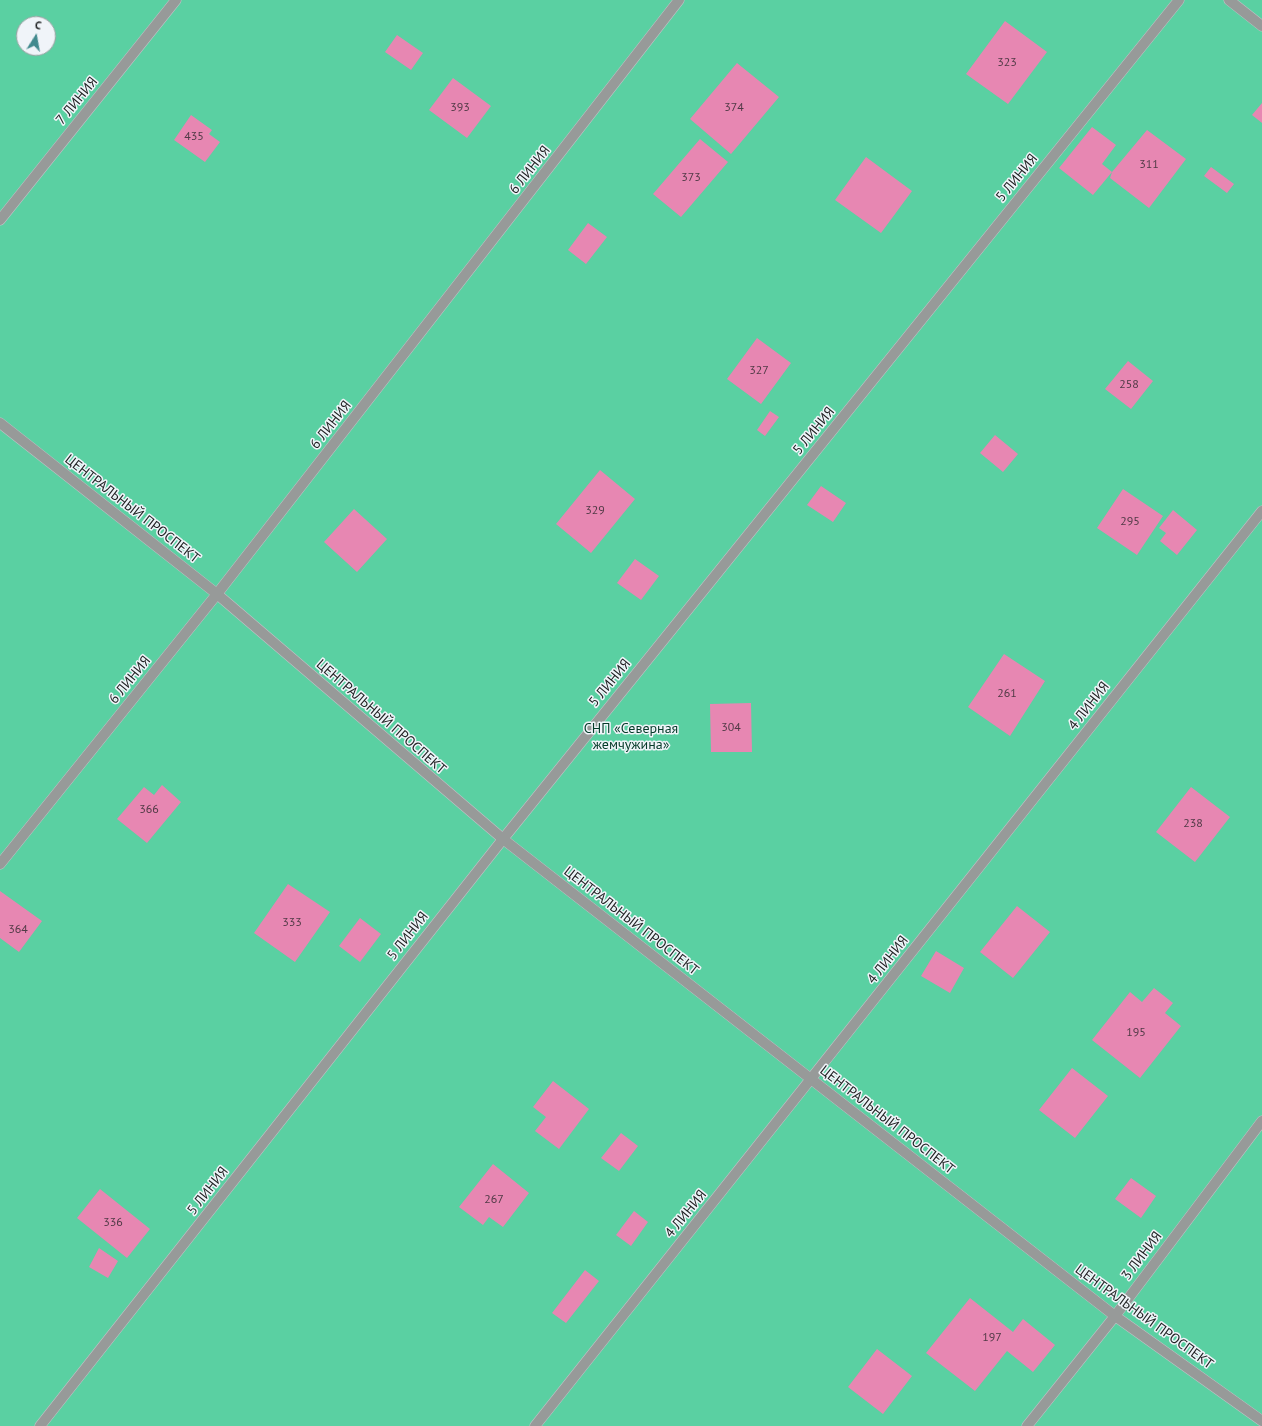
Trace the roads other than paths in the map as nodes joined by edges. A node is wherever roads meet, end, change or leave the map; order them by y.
1 (176, 0) edge
2 (679, 0) edge
3 (1179, 0) edge
4 (1229, 0) edge
5 (1262, 26) edge
6 (0, 220) edge
7 (0, 423) edge
8 (1262, 511) edge
9 (217, 594) junction
10 (503, 839) junction
11 (0, 864) edge
12 (811, 1079) junction
13 (1262, 1121) edge
14 (1115, 1316) junction
15 (1262, 1421) edge
16 (40, 1426) edge
17 (534, 1426) edge
18 (1027, 1426) edge

1 - 6 street, 7 ЛИНИЯ
2 - 9 street, 6 ЛИНИЯ
3 - 10 street, 5 ЛИНИЯ
4 - 5 street
7 - 9 street, ЦЕНТРАЛЬНЫЙ ПРОСПЕКТ
8 - 12 street, 4 ЛИНИЯ
9 - 10 street, ЦЕНТРАЛЬНЫЙ ПРОСПЕКТ
9 - 11 street, 6 ЛИНИЯ
10 - 12 street, ЦЕНТРАЛЬНЫЙ ПРОСПЕКТ
10 - 16 street, 5 ЛИНИЯ
12 - 14 street, ЦЕНТРАЛЬНЫЙ ПРОСПЕКТ
12 - 17 street, 4 ЛИНИЯ
13 - 14 street, 3 ЛИНИЯ
14 - 15 street, ЦЕНТРАЛЬНЫЙ ПРОСПЕКТ
14 - 18 street, 3 ЛИНИЯ

